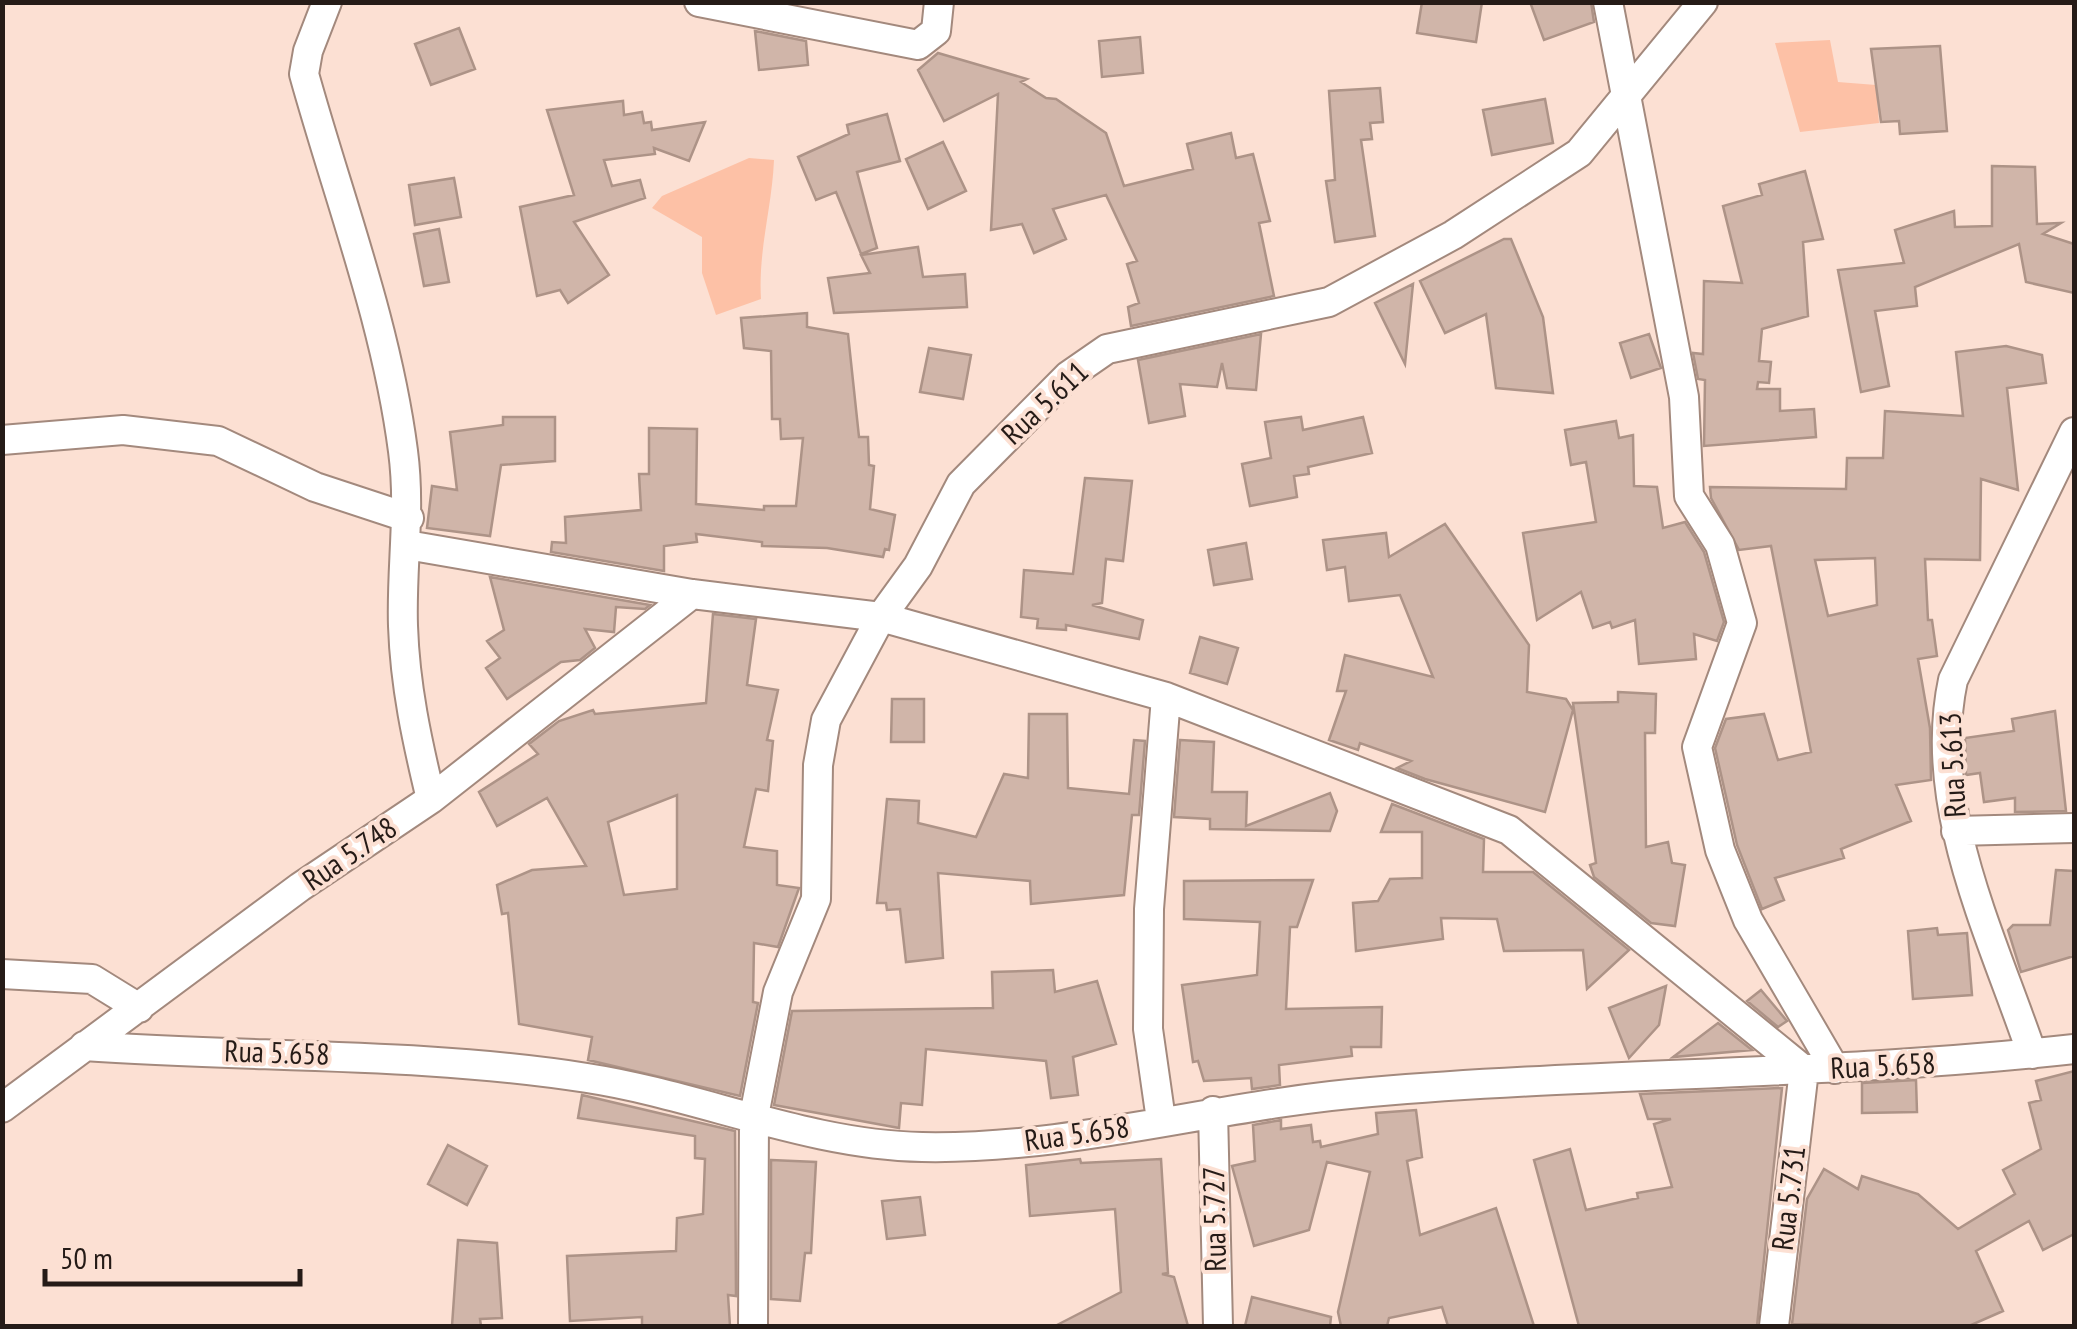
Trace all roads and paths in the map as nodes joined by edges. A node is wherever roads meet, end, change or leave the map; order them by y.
1 (327, 2) edge
2 (939, 2) edge
3 (1608, 2) edge
4 (1703, 2) edge
5 (715, 4) edge
6 (1626, 100) junction
7 (2074, 432) edge
8 (2, 440) edge
9 (408, 531) junction
10 (692, 594) junction
11 (881, 616) junction
12 (1166, 697) junction
13 (431, 799) junction
14 (2074, 828) edge
15 (1956, 831) junction
16 (2, 974) edge
17 (139, 1008) junction
18 (84, 1046) junction
19 (2074, 1049) edge
20 (2032, 1054) junction
21 (1804, 1070) junction
22 (1835, 1070) junction
23 (2, 1108) edge
24 (1213, 1111) junction
25 (754, 1116) junction
26 (1161, 1120) junction
27 (753, 1326) edge
28 (1218, 1326) edge
29 (1774, 1326) edge

1 - 9 street
2 - 5 street
3 - 6 street
4 - 6 street, Rua 5.611
6 - 11 street, Rua 5.611
6 - 22 street
7 - 15 street, Rua 5.613
8 - 9 street
9 - 10 street
9 - 13 street
10 - 11 street
10 - 13 street, Rua 5.748
11 - 12 street
11 - 25 street, Rua 5.611
12 - 21 street
12 - 26 street
13 - 17 street, Rua 5.748
14 - 15 street
15 - 20 street, Rua 5.613
16 - 17 street
17 - 18 street, Rua 5.748
18 - 23 street, Rua 5.748
18 - 25 street, Rua 5.658
19 - 20 street, Rua 5.658
20 - 22 street, Rua 5.658
21 - 22 street, Rua 5.658
21 - 24 street, Rua 5.658
21 - 29 street, Rua 5.731
24 - 26 street, Rua 5.658
24 - 28 street, Rua 5.727
25 - 26 street, Rua 5.658
25 - 27 street, Rua 5.611

